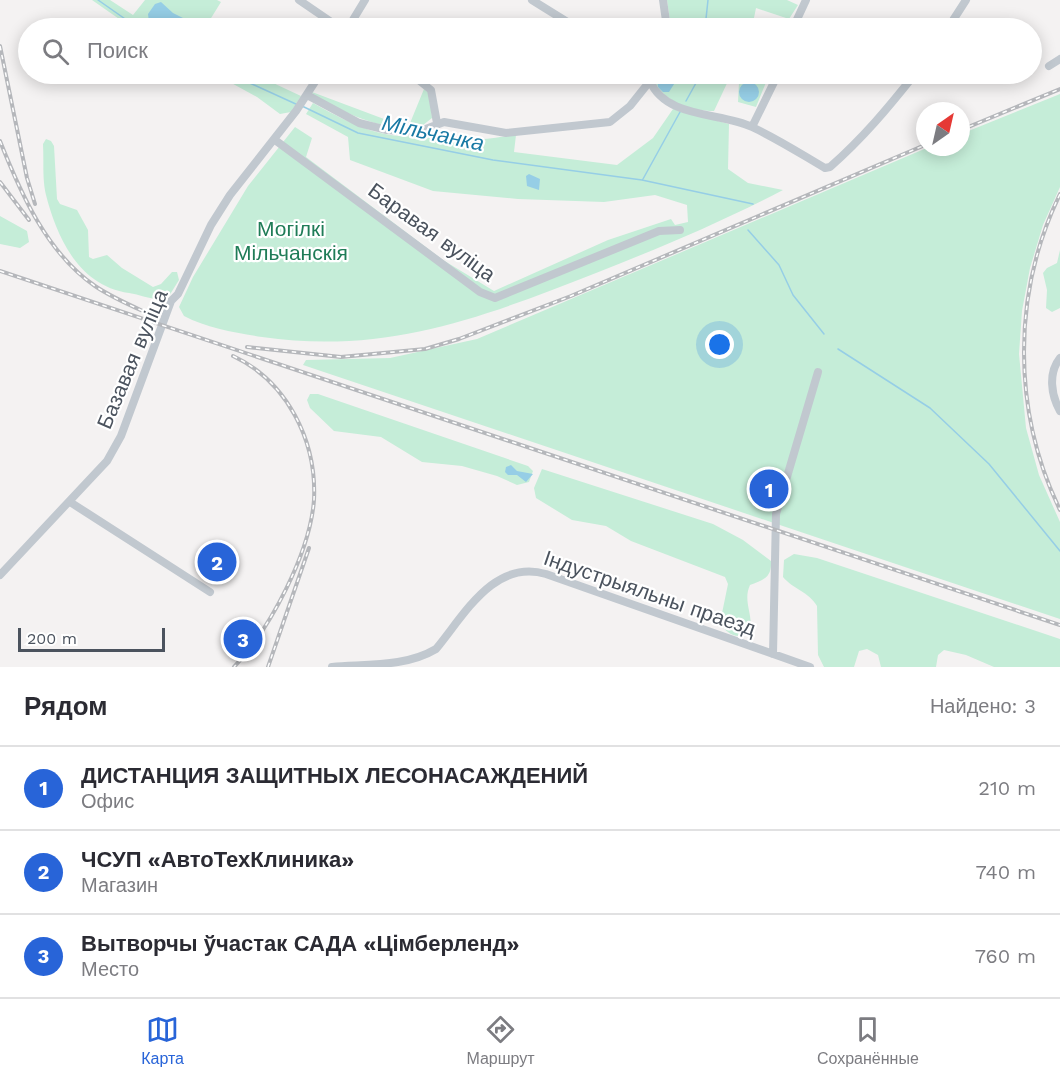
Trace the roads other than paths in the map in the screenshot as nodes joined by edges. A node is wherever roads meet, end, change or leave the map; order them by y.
1 (299, 0) edge
2 (365, 0) edge
3 (532, 0) edge
4 (663, 0) edge
5 (806, 0) edge
6 (966, 0) edge
7 (325, 18) edge
8 (354, 18) edge
9 (561, 18) edge
10 (666, 18) edge
11 (798, 18) edge
12 (954, 18) edge
13 (1060, 59) edge
14 (1049, 66) dead end
15 (314, 84) edge
16 (424, 84) edge
17 (645, 84) edge
18 (654, 84) edge
19 (773, 84) edge
20 (907, 84) edge
21 (306, 97) junction
22 (436, 123) junction
23 (752, 127) junction
24 (275, 140) junction
25 (680, 230) dead end
26 (1060, 358) edge
27 (818, 372) dead end
28 (1060, 411) edge
29 (70, 501) junction
30 (0, 575) edge
31 (210, 592) dead end
32 (773, 654) junction
33 (332, 667) edge
34 (810, 667) edge

1 - 7 street
2 - 8 street
3 - 9 street
4 - 10 street
5 - 11 street
6 - 12 street
13 - 14 street
15 - 21 street, Базавая вуліца
16 - 22 street
17 - 22 street
18 - 23 street
19 - 23 street
20 - 23 street
21 - 22 street
21 - 24 street, Базавая вуліца
24 - 25 street, Баравая вуліца
24 - 29 street, Базавая вуліца
26 - 28 street
27 - 32 street
29 - 30 street, Базавая вуліца
29 - 31 street
32 - 33 street, Індустрыяльны праезд
32 - 34 street, Індустрыяльны праезд

